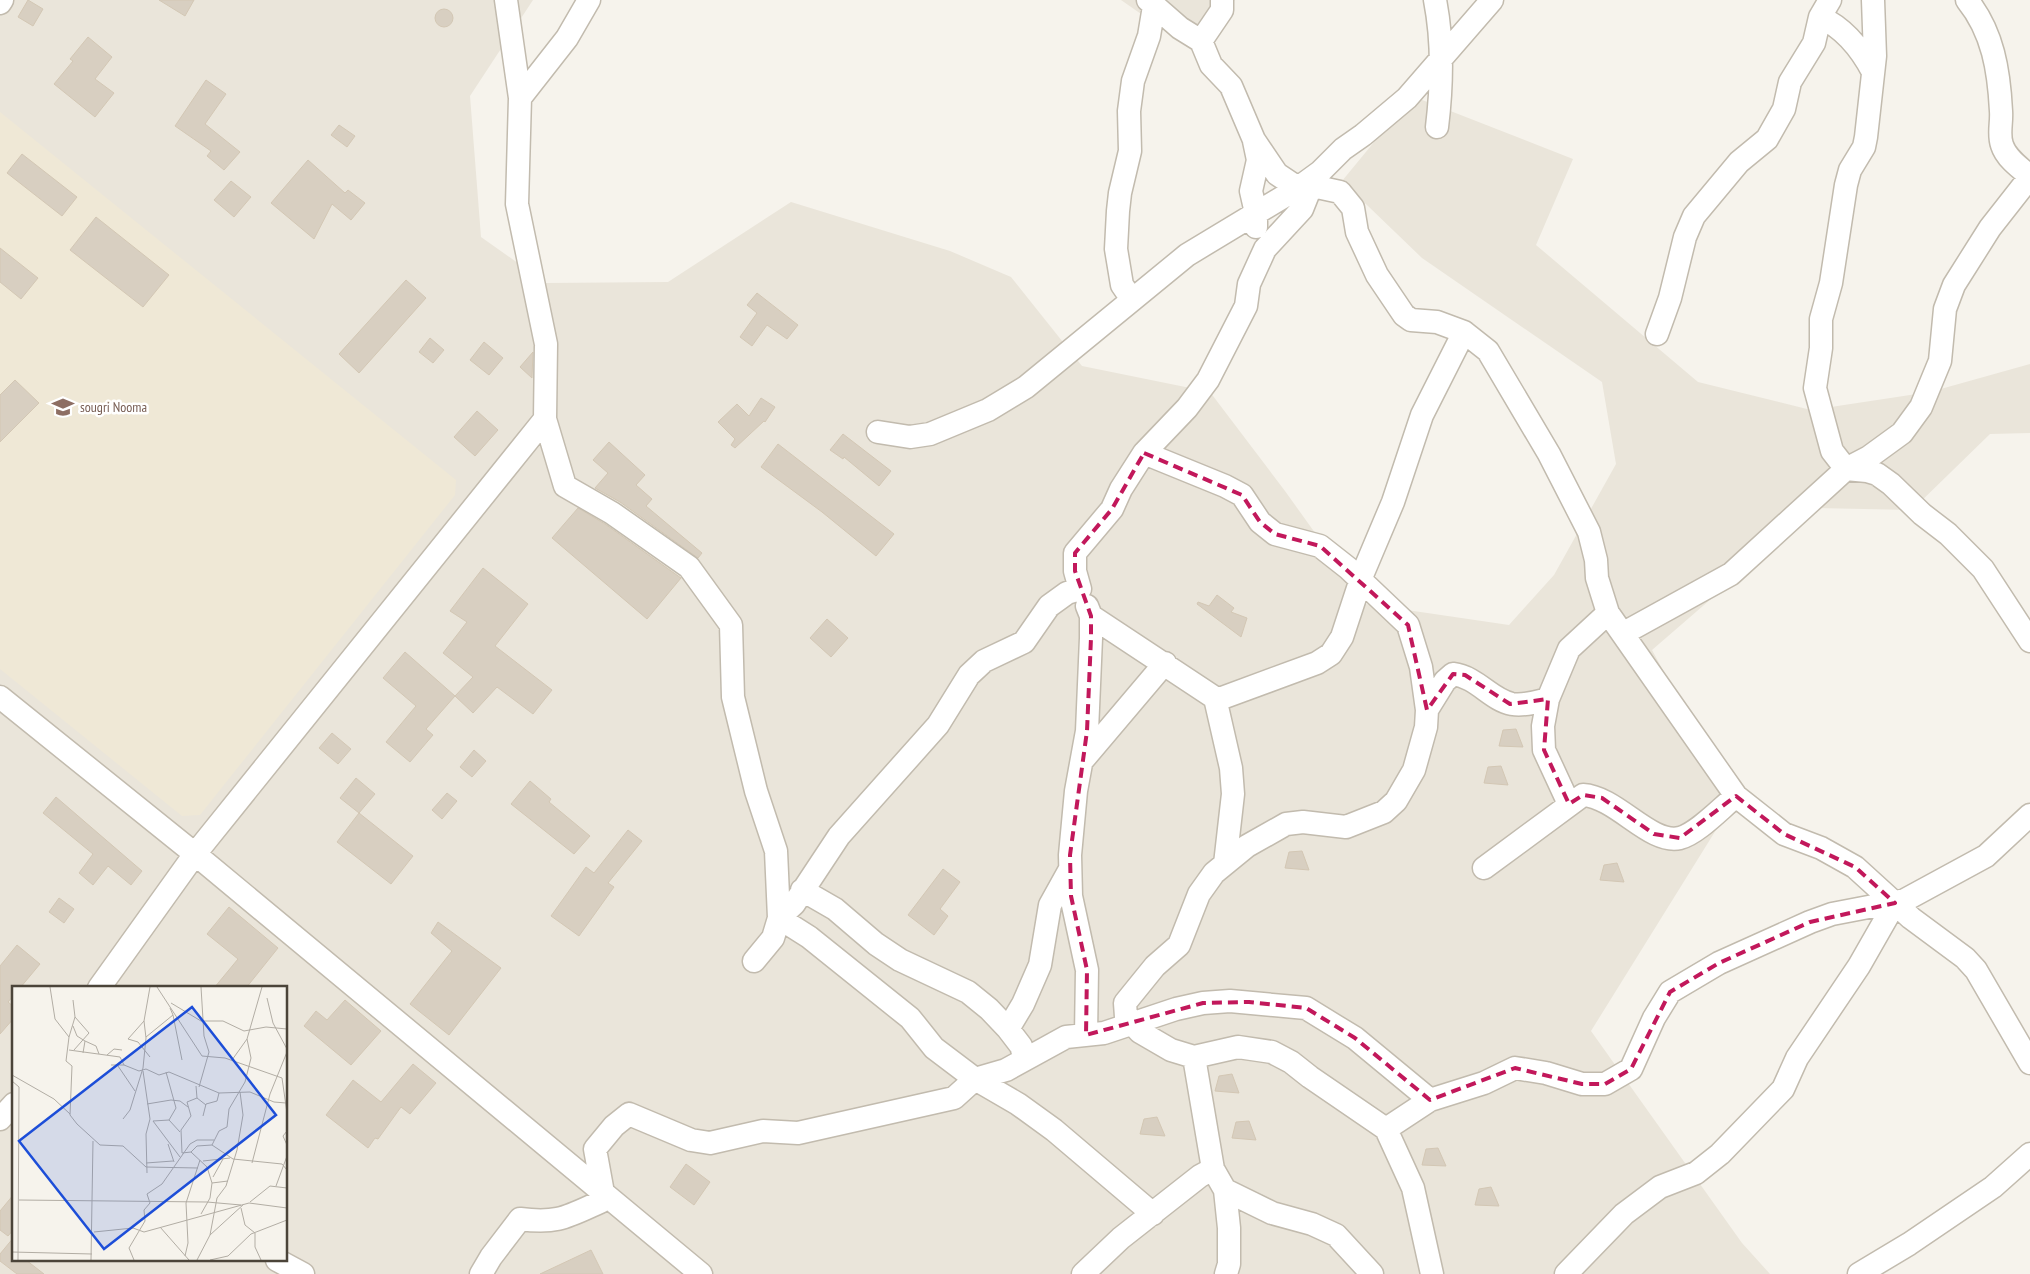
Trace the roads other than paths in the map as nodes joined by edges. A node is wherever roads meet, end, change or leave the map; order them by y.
1 (506, 0) edge
2 (589, 0) edge
3 (1222, 0) edge
4 (1435, 0) edge
5 (1492, 0) edge
6 (1873, 0) edge
7 (1967, 0) edge
8 (1151, 3) edge
9 (1825, 9) edge
10 (1201, 41) junction
11 (1440, 62) junction
12 (1873, 72) junction
13 (520, 98) junction
14 (1437, 127) dead end
15 (1254, 140) junction
16 (2030, 177) edge
17 (1298, 188) junction
18 (1256, 213) junction
19 (1265, 249) junction
20 (1131, 298) junction
21 (1464, 332) junction
22 (1657, 334) dead end
23 (546, 419) junction
24 (878, 432) dead end
25 (1144, 454) junction
26 (1846, 469) junction
27 (1361, 582) junction
28 (1080, 589) junction
29 (1608, 613) junction
30 (1091, 616) junction
31 (2027, 632) edge
32 (1624, 633) junction
33 (1165, 663) junction
34 (0, 697) edge
35 (1215, 698) junction
36 (1548, 699) junction
37 (1427, 710) junction
38 (1082, 761) junction
39 (1736, 796) junction
40 (1569, 804) junction
41 (2030, 815) edge
42 (195, 854) junction
43 (1225, 864) junction
44 (1484, 868) dead end
45 (1070, 869) junction
46 (802, 890) junction
47 (1895, 903) junction
48 (779, 918) junction
49 (754, 961) dead end
50 (100, 986) edge
51 (1134, 1025) junction
52 (1008, 1029) junction
53 (1086, 1035) junction
54 (1194, 1057) junction
55 (1025, 1059) junction
56 (2030, 1063) edge
57 (975, 1079) junction
58 (1430, 1100) junction
59 (12, 1106) edge
60 (0, 1118) edge
61 (1386, 1129) junction
62 (2030, 1154) edge
63 (1213, 1169) junction
64 (1225, 1190) junction
65 (604, 1193) junction
66 (1153, 1214) junction
67 (281, 1262) edge
68 (303, 1274) edge
69 (481, 1274) edge
70 (700, 1274) edge
71 (1083, 1274) edge
72 (1226, 1274) edge
73 (1372, 1274) edge
74 (1432, 1274) edge
75 (1566, 1274) edge
76 (1859, 1274) edge

1 - 13 street
2 - 13 street
3 - 10 street
4 - 11 street
5 - 11 street
6 - 12 street
7 - 16 street
8 - 10 street
8 - 20 street
9 - 12 street
9 - 22 street
10 - 15 street
11 - 14 street
11 - 17 street
12 - 26 street
13 - 23 street
15 - 17 street
15 - 18 street
16 - 26 street
17 - 18 street
17 - 19 street
17 - 21 street
18 - 19 street
18 - 20 street
19 - 25 street
20 - 24 street
21 - 27 street
21 - 29 street
23 - 42 street
23 - 48 street
25 - 27 street
25 - 28 street
26 - 31 street
26 - 32 street
27 - 35 street
27 - 37 street
28 - 30 street
28 - 46 street
29 - 32 street
29 - 36 street
30 - 33 street
30 - 38 street
32 - 39 street
33 - 35 street
33 - 38 street
34 - 42 street
35 - 43 street
36 - 37 street
36 - 40 street
37 - 43 street
38 - 45 street
39 - 40 street
39 - 47 street
40 - 44 street
41 - 47 street
42 - 50 street
42 - 65 street
43 - 51 street
45 - 52 street
45 - 53 street
46 - 48 street
46 - 52 street
47 - 56 street
47 - 58 street
47 - 75 street
48 - 49 street
48 - 57 street
51 - 53 street
51 - 54 street
51 - 58 street
52 - 55 street
53 - 55 street
54 - 61 street
54 - 63 street
55 - 57 street
57 - 65 street
57 - 66 street
58 - 61 street
59 - 60 street
61 - 74 street
62 - 76 street
63 - 64 street
63 - 66 street
64 - 72 street
64 - 73 street
65 - 69 street
65 - 70 street
66 - 71 street
67 - 68 street

